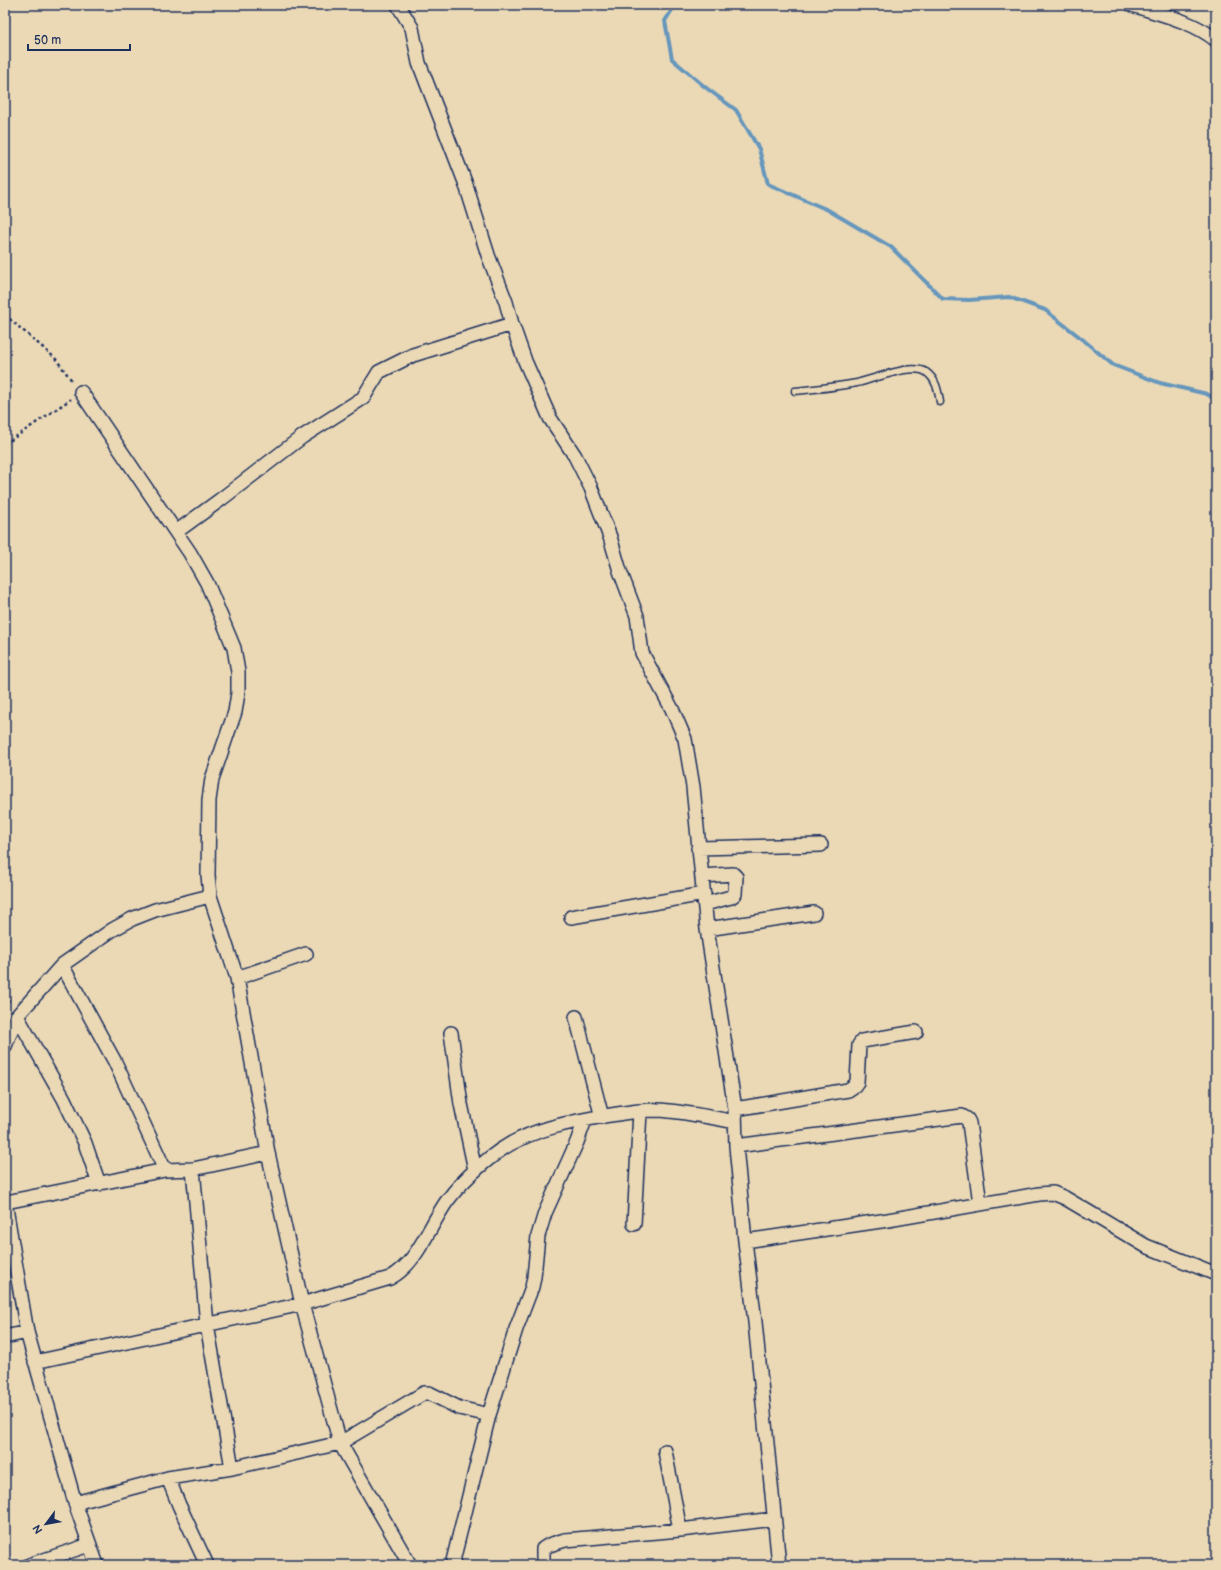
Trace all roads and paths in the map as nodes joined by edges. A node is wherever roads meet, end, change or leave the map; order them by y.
1 (398, 5) edge
2 (1132, 5) edge
3 (1216, 40) edge
4 (5, 315) edge
5 (512, 324) junction
6 (795, 390) dead end
7 (81, 392) junction
8 (940, 402) dead end
9 (5, 444) edge
10 (176, 532) junction
11 (821, 845) dead end
12 (698, 848) junction
13 (702, 876) junction
14 (210, 896) junction
15 (704, 899) junction
16 (814, 913) dead end
17 (571, 917) dead end
18 (707, 929) junction
19 (306, 954) dead end
20 (62, 966) junction
21 (237, 978) junction
22 (17, 1016) junction
23 (576, 1017) dead end
24 (916, 1032) dead end
25 (451, 1033) dead end
26 (5, 1046) edge
27 (640, 1111) junction
28 (735, 1115) junction
29 (602, 1117) junction
30 (585, 1120) junction
31 (736, 1146) junction
32 (268, 1153) junction
33 (193, 1169) junction
34 (165, 1170) junction
35 (475, 1170) junction
36 (99, 1184) junction
37 (6, 1202) edge
38 (980, 1203) junction
39 (634, 1224) dead end
40 (745, 1241) junction
41 (1216, 1274) edge
42 (302, 1304) junction
43 (207, 1324) junction
44 (27, 1332) junction
45 (5, 1337) edge
46 (36, 1362) junction
47 (489, 1415) junction
48 (340, 1443) junction
49 (665, 1451) dead end
50 (232, 1468) junction
51 (168, 1478) junction
52 (76, 1504) junction
53 (774, 1519) junction
54 (680, 1530) junction
55 (89, 1545) junction
56 (29, 1565) edge
57 (97, 1565) edge
58 (207, 1565) edge
59 (410, 1565) edge
60 (452, 1565) edge
61 (542, 1565) edge
62 (779, 1565) edge

1 - 5 street
2 - 3 street
4 - 7 path
5 - 10 street
5 - 12 street
6 - 8 lane
7 - 9 path
7 - 10 street
10 - 14 street
11 - 12 street
12 - 13 street
13 - 15 street
13 - 15 street
14 - 20 street
14 - 21 street
15 - 17 street
15 - 18 street
16 - 18 street
18 - 28 street
19 - 21 street
20 - 22 street
20 - 34 street
21 - 32 street
22 - 26 street
22 - 36 street
23 - 29 street
24 - 28 street
25 - 35 street
27 - 28 street
27 - 29 street
27 - 39 street
28 - 31 street
29 - 30 street
30 - 35 street
30 - 47 street
31 - 38 street
31 - 40 street
32 - 33 street
32 - 42 street
33 - 34 street
33 - 43 street
34 - 36 street
35 - 42 street
36 - 37 street
37 - 44 street
38 - 40 street
38 - 41 street
40 - 53 street
42 - 43 street
42 - 48 street
43 - 46 street
43 - 50 street
44 - 45 street
44 - 46 street
46 - 52 street
47 - 48 street
47 - 60 street
48 - 50 street
48 - 59 street
49 - 54 street
50 - 51 street
51 - 52 street
51 - 58 street
52 - 55 street
53 - 54 street
53 - 62 street
54 - 61 street
55 - 56 street
55 - 57 street

